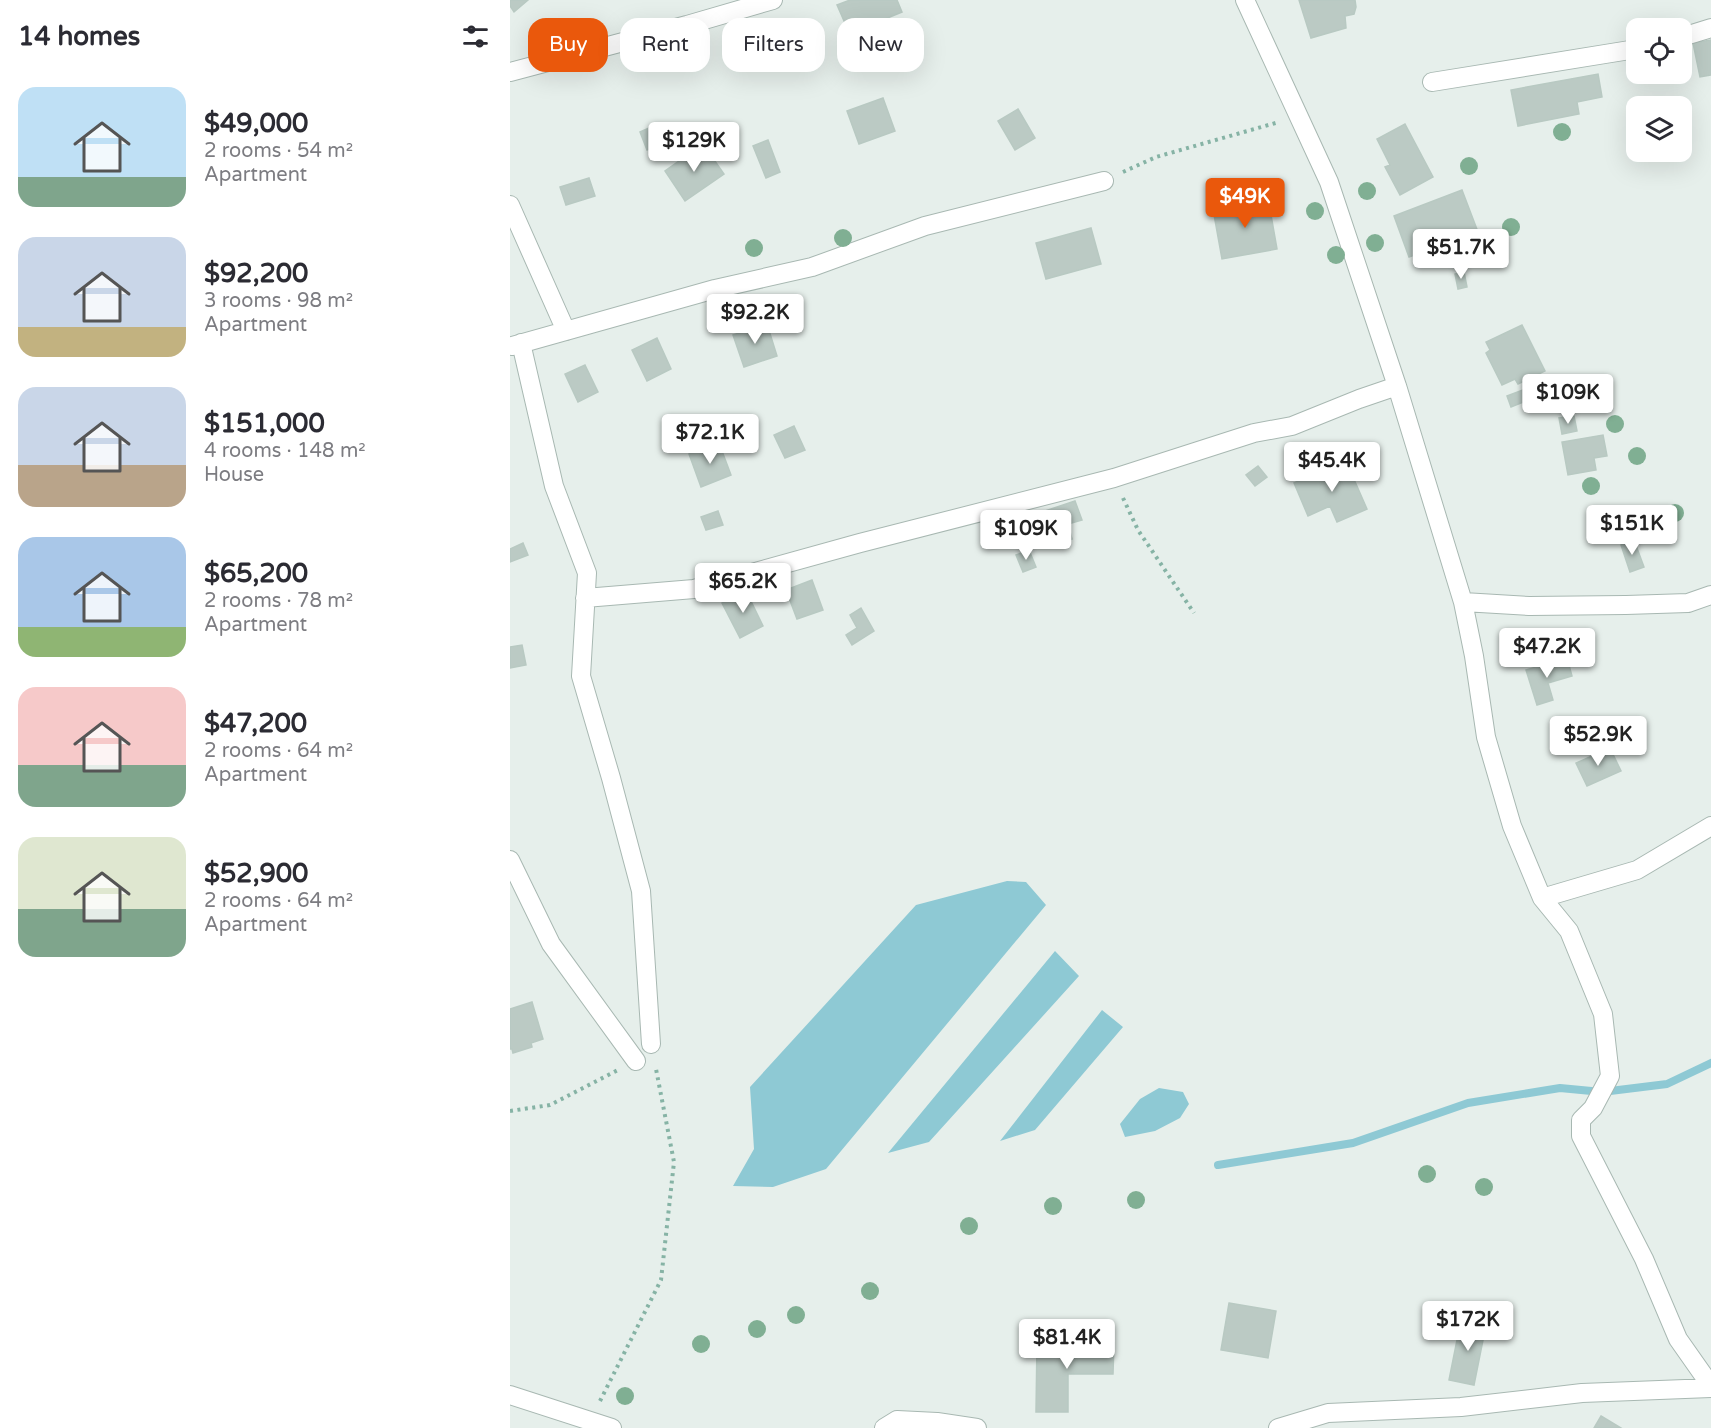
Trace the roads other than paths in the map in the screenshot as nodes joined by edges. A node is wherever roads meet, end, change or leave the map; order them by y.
1 (773, 0) edge
2 (1245, 0) edge
3 (1711, 28) edge
4 (1692, 34) edge
5 (1626, 51) edge
6 (510, 72) edge
7 (1432, 82) dead end
8 (1104, 181) road end
9 (510, 205) edge
10 (566, 331) junction
11 (516, 345) edge
12 (1397, 386) junction
13 (1711, 595) edge
14 (585, 598) junction
15 (1463, 602) junction
16 (1711, 826) edge
17 (510, 860) edge
18 (1542, 898) junction
19 (651, 1044) road end
20 (636, 1061) road end
21 (1711, 1387) edge
22 (510, 1395) edge
23 (612, 1428) edge
24 (885, 1428) edge
25 (977, 1428) edge
26 (1278, 1428) edge

1 - 6 street
2 - 12 street
3 - 4 street
5 - 7 street
8 - 10 street
9 - 10 street
10 - 11 street
11 - 14 street
12 - 14 street
12 - 15 street
13 - 15 street
14 - 19 street
15 - 18 street
16 - 18 street
17 - 20 street
18 - 21 street
21 - 26 street
22 - 23 street
24 - 25 street

